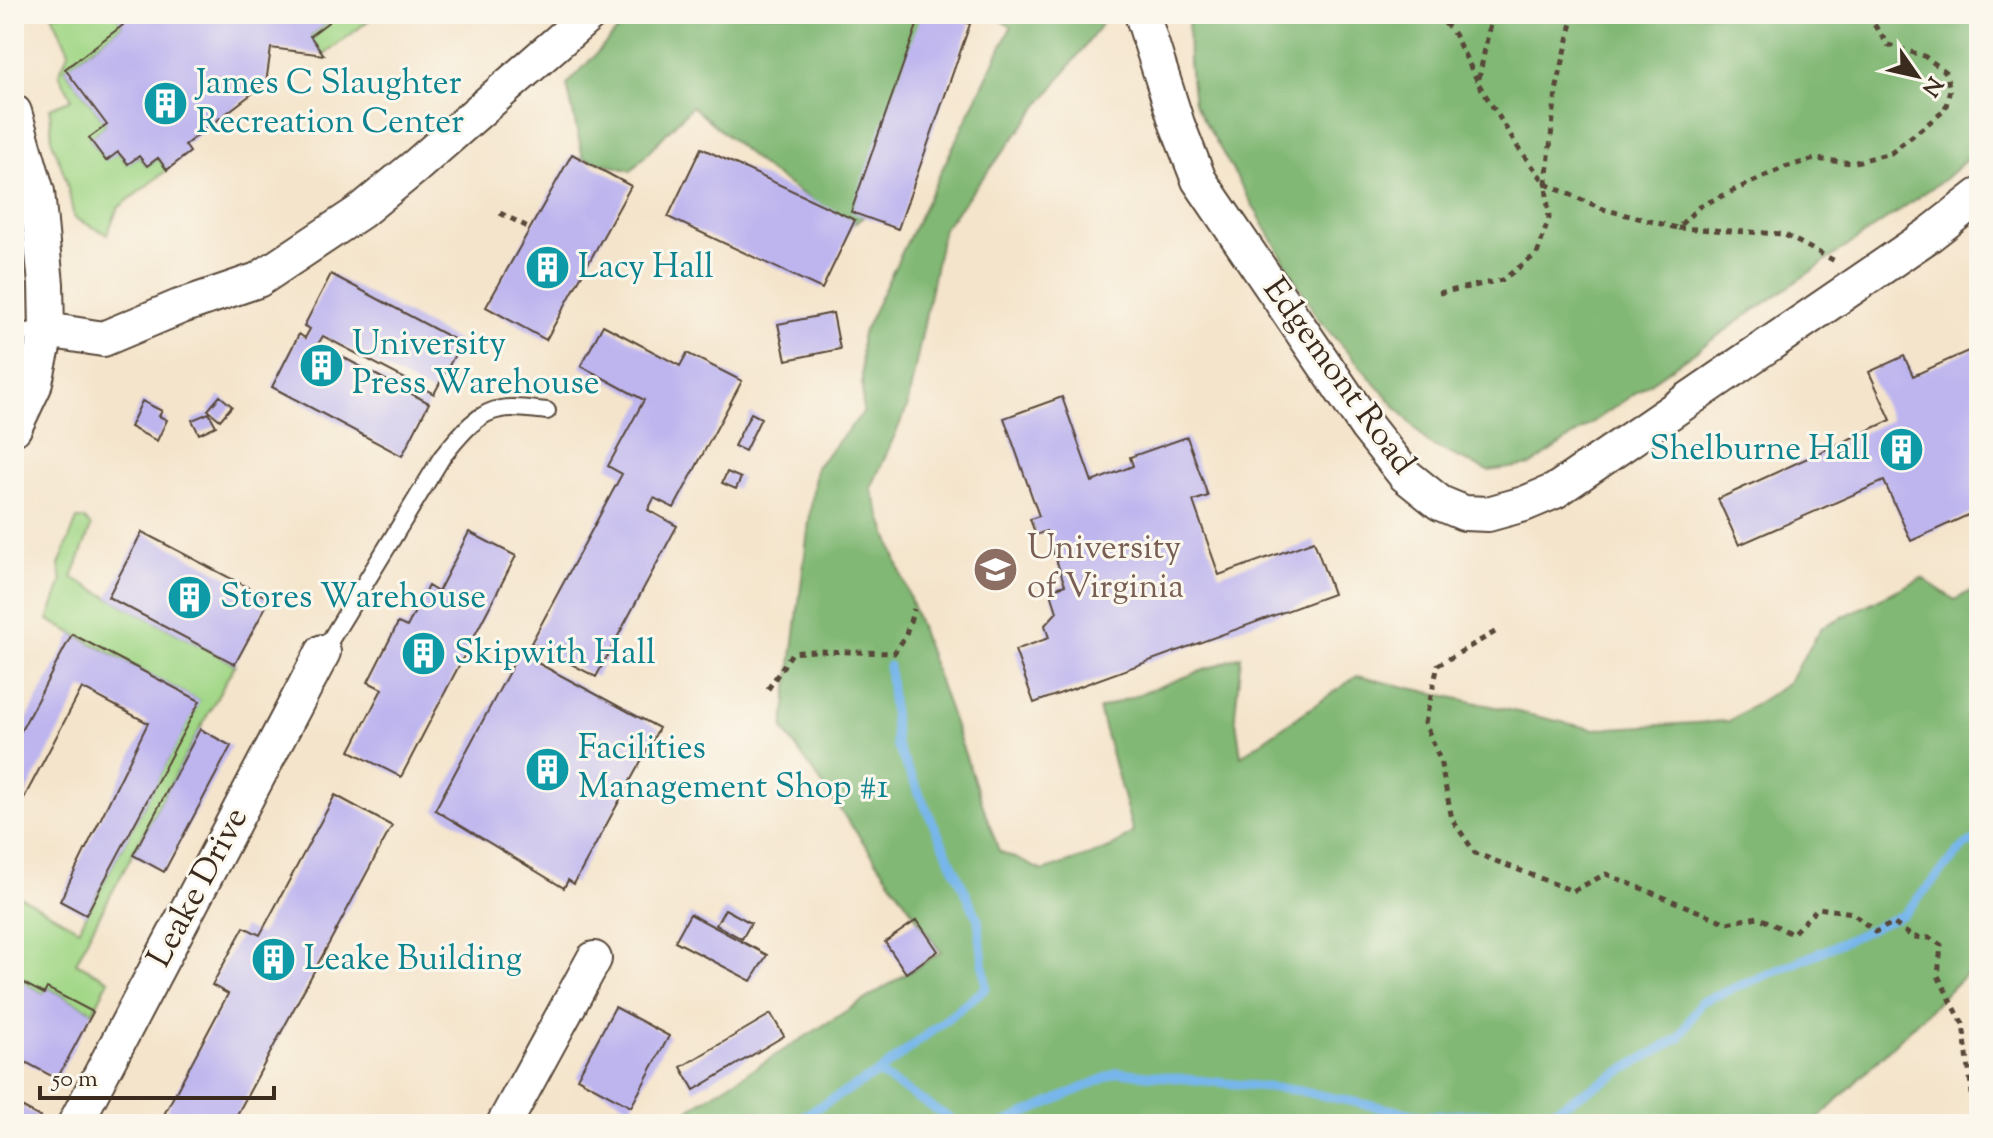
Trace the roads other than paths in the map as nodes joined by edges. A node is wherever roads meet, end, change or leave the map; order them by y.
1 (590, 14) edge
2 (1142, 14) edge
3 (14, 112) edge
4 (1979, 196) edge
5 (30, 332) edge
6 (547, 411) dead end
7 (14, 428) edge
8 (323, 652) joint
9 (594, 959) dead end
10 (75, 1124) edge
11 (504, 1124) edge

1 - 5 street
2 - 4 street, Edgemont Road
3 - 5 street
5 - 7 street
6 - 8 lane
8 - 10 street, Leake Drive
9 - 11 street

